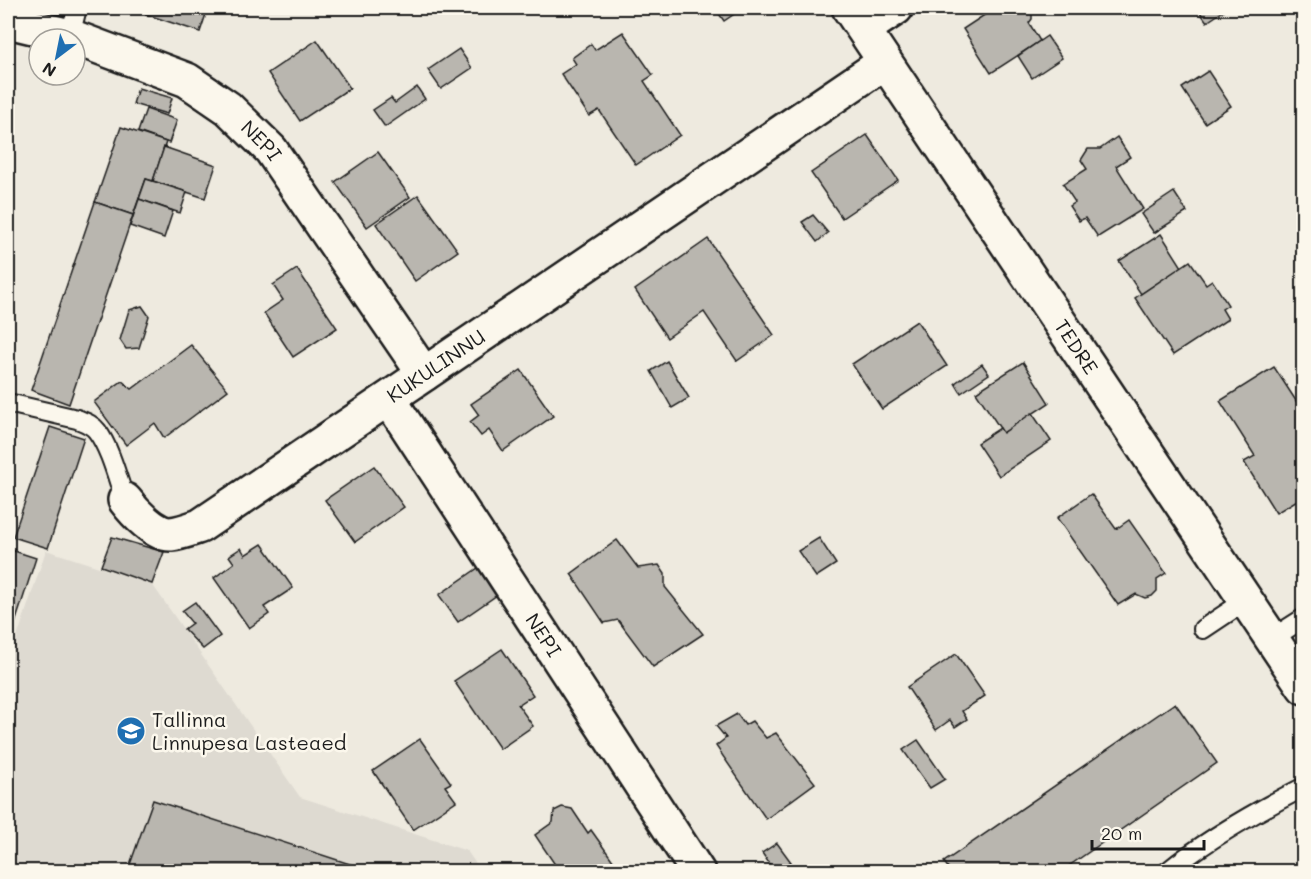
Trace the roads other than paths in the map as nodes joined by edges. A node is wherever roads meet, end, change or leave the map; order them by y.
1 (896, 8) edge
2 (856, 18) edge
3 (8, 21) edge
4 (74, 22) edge
5 (885, 62) junction
6 (424, 374) junction
7 (389, 399) junction
8 (8, 403) edge
9 (125, 500) joint
10 (1245, 601) junction
11 (1304, 618) edge
12 (1203, 629) dead end
13 (1271, 639) junction
14 (1304, 687) edge
15 (1304, 787) edge
16 (698, 872) edge
17 (1167, 872) edge

1 - 2 street
2 - 5 street, TEDRE
3 - 4 street, NEPI
4 - 6 street, NEPI
5 - 6 street, KUKULINNU
5 - 10 street, TEDRE
6 - 7 street, KUKULINNU
7 - 9 street, KUKULINNU
7 - 16 street, NEPI
8 - 9 lane, KUKULINNU
10 - 12 lane
10 - 13 street, TEDRE
11 - 13 lane
13 - 14 street, TEDRE
15 - 17 lane

